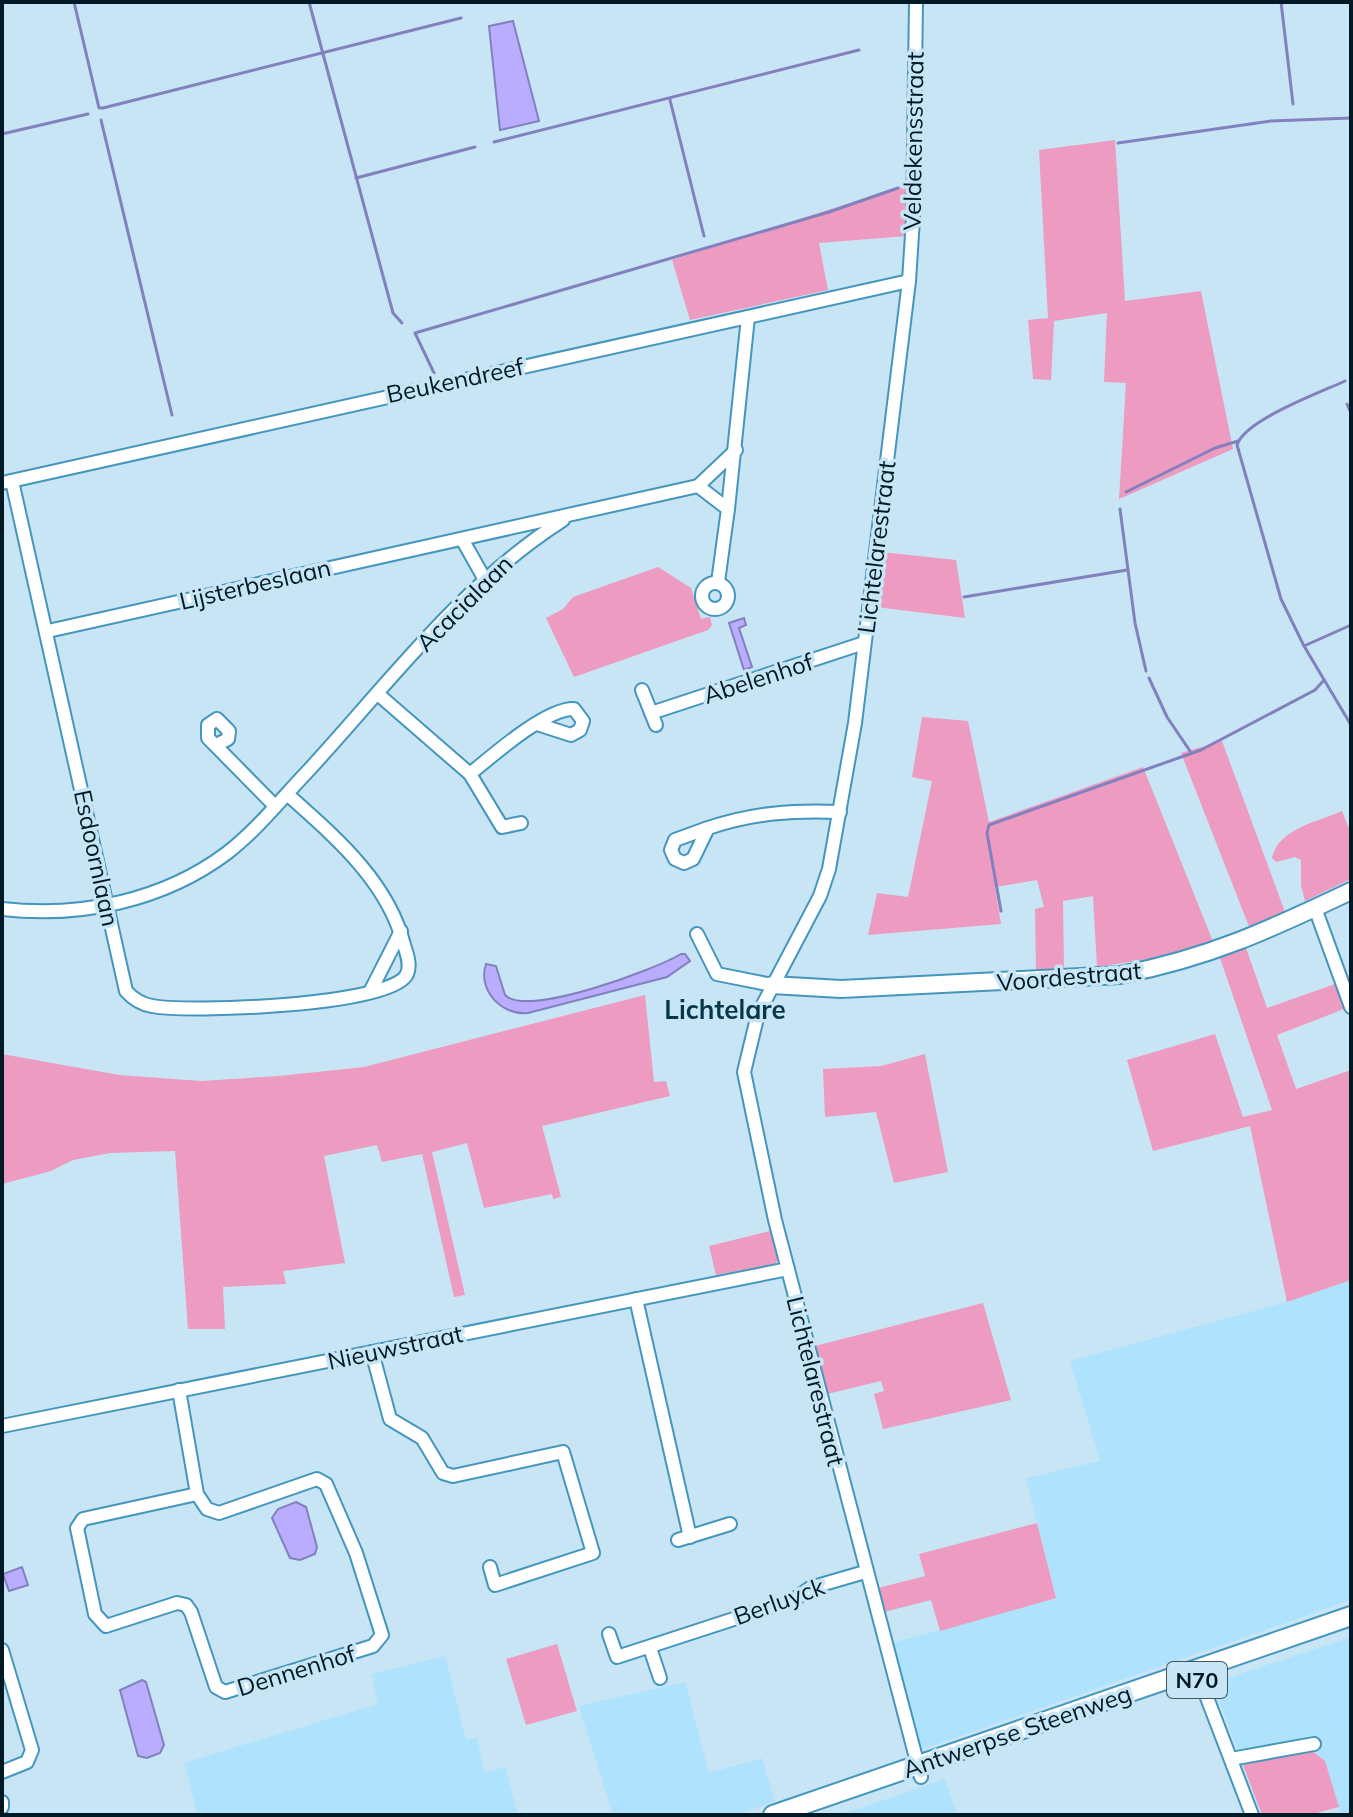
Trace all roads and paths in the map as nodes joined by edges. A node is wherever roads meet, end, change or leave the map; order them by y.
1 (916, 2) edge
2 (909, 281) junction
3 (748, 317) junction
4 (736, 450) junction
5 (7, 482) edge
6 (698, 486) junction
7 (728, 509) junction
8 (570, 516) junction
9 (462, 539) junction
10 (484, 578) junction
11 (718, 582) dead end
12 (48, 631) junction
13 (864, 643) junction
14 (642, 690) dead end
15 (379, 695) junction
16 (537, 724) dead end
17 (218, 744) dead end
18 (470, 774) junction
19 (287, 794) junction
20 (275, 806) junction
21 (840, 812) junction
22 (521, 823) dead end
23 (708, 828) dead end
24 (1351, 891) edge
25 (107, 905) junction
26 (1315, 908) junction
27 (2, 909) edge
28 (401, 931) junction
29 (697, 934) dead end
30 (772, 985) junction
31 (370, 992) junction
32 (1351, 1007) edge
33 (788, 1269) junction
34 (636, 1299) junction
35 (372, 1352) junction
36 (179, 1390) junction
37 (2, 1426) edge
38 (197, 1494) junction
39 (730, 1524) dead end
40 (490, 1567) dead end
41 (865, 1572) junction
42 (1351, 1616) edge
43 (1351, 1627) edge
44 (609, 1634) dead end
45 (650, 1648) junction
46 (2, 1650) edge
47 (1198, 1674) junction
48 (660, 1678) dead end
49 (1314, 1744) dead end
50 (1231, 1759) junction
51 (920, 1771) junction
52 (2, 1772) edge
53 (773, 1815) edge
54 (810, 1815) edge
55 (1252, 1815) edge

1 - 2 street, Veldekensstraat
2 - 3 street, Beukendreef
2 - 13 street, Lichtelarestraat
3 - 4 street
3 - 5 street, Beukendreef
4 - 6 street
4 - 7 street
5 - 12 street, Esdoornlaan
6 - 7 street
6 - 8 street, Acacialaan
7 - 11 street
8 - 9 street, Lijsterbeslaan
8 - 10 street, Acacialaan
9 - 10 street
9 - 12 street, Lijsterbeslaan
10 - 15 street, Acacialaan
12 - 25 street, Esdoornlaan
13 - 14 street, Abelenhof
13 - 21 street, Lichtelarestraat
15 - 18 street
15 - 19 street, Acacialaan
16 - 18 street
17 - 20 street
18 - 22 street
19 - 20 street, Acacialaan
19 - 28 street, Esdoornlaan
20 - 25 street, Acacialaan
21 - 23 street
21 - 30 street, Lichtelarestraat
24 - 26 street, Voordestraat
25 - 27 street, Acacialaan
25 - 31 street, Esdoornlaan
26 - 30 street, Voordestraat
26 - 32 street
28 - 31 street
28 - 31 street, Esdoornlaan
29 - 30 street
30 - 33 street, Lichtelarestraat
33 - 34 street, Nieuwstraat
33 - 41 street, Lichtelarestraat
34 - 35 street, Nieuwstraat
34 - 39 street
35 - 36 street, Nieuwstraat
35 - 40 street
36 - 37 street, Nieuwstraat
36 - 38 street
38 - 38 street, Dennenhof
41 - 45 street, Berluyck
41 - 51 street, Lichtelarestraat
42 - 47 main road, Antwerpse Steenweg / N70
43 - 47 main road, Antwerpse Steenweg / N70
44 - 45 street, Berluyck
45 - 48 street
46 - 52 street
47 - 50 street
47 - 51 main road, Antwerpse Steenweg / N70
49 - 50 street
50 - 55 street
51 - 53 main road, Antwerpse Steenweg / N70
51 - 54 main road, Antwerpse Steenweg / N70

